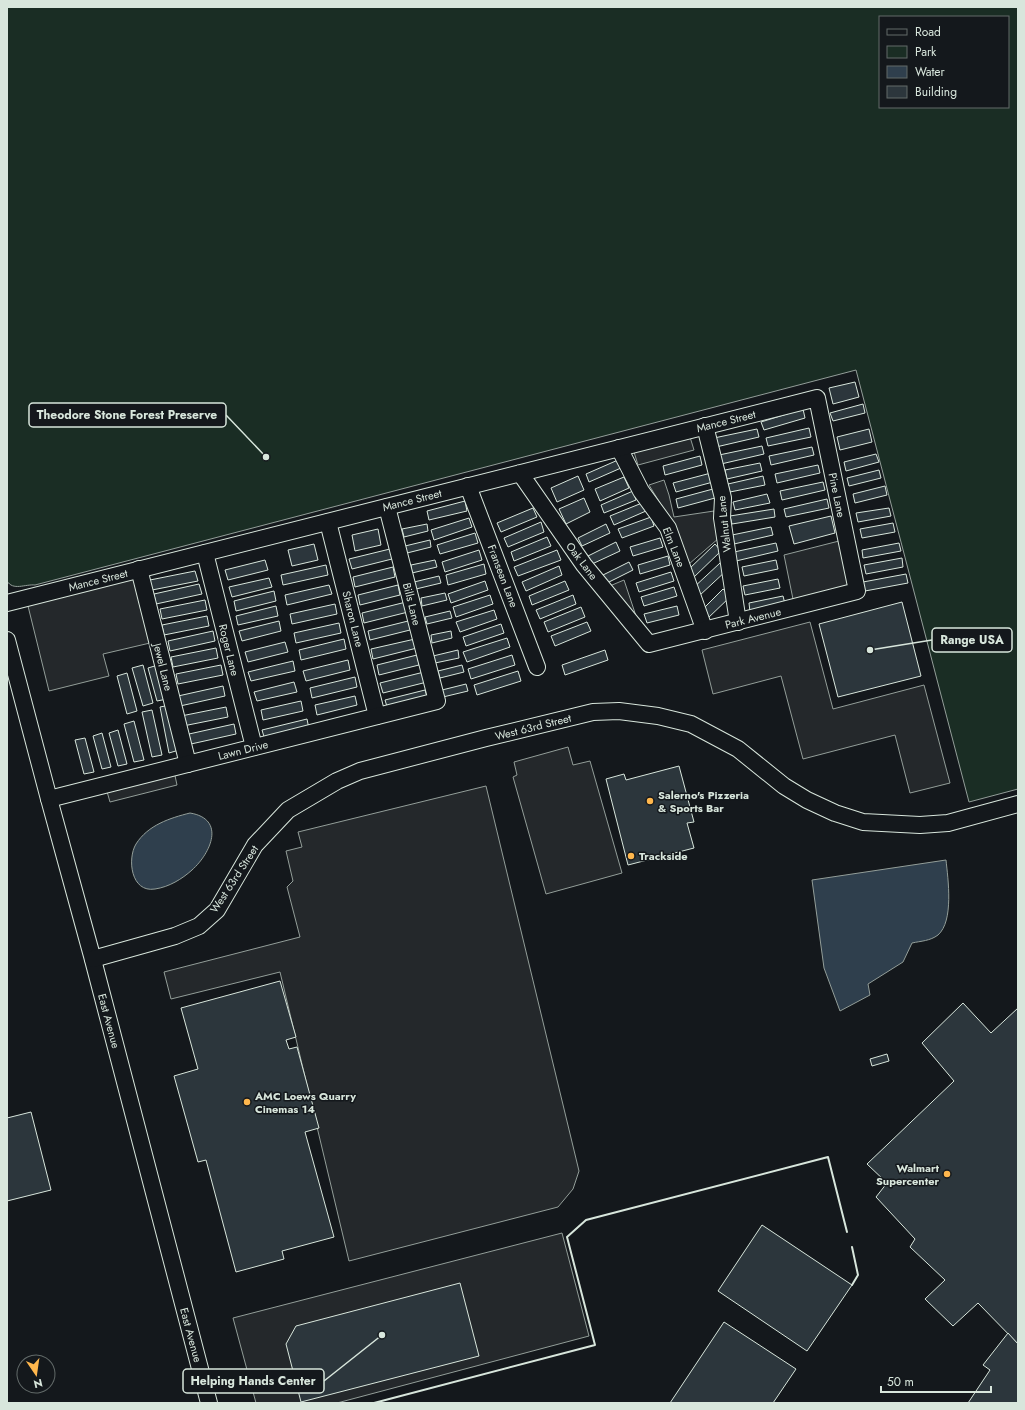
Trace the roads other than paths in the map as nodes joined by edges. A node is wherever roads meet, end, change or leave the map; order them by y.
1 (817, 398) joint
2 (705, 426) junction
3 (619, 448) junction
4 (520, 473) junction
5 (468, 486) junction
6 (387, 507) junction
7 (328, 522) junction
8 (205, 553) junction
9 (139, 570) junction
10 (857, 592) joint
11 (7, 603) edge
12 (738, 622) junction
13 (705, 631) junction
14 (7, 640) edge
15 (649, 644) joint
16 (537, 667) dead end
17 (436, 701) joint
18 (377, 716) junction
19 (254, 747) junction
20 (188, 764) junction
21 (49, 799) junction
22 (1018, 804) edge
23 (93, 959) junction
24 (209, 1403) edge

1 - 2 street, Mance Street
1 - 10 street, Pine Lane
2 - 3 street, Mance Street
2 - 12 street, Walnut Lane
3 - 4 street, Mance Street
3 - 13 street, Elm Lane
4 - 5 street, Mance Street
4 - 15 street, Oak Lane
5 - 6 street, Mance Street
5 - 16 street, Fransean Lane
6 - 7 street, Mance Street
6 - 17 street, Bills Lane
7 - 8 street, Mance Street
7 - 18 street, Sharon Lane
8 - 9 street, Mance Street
8 - 19 street, Roger Lane
9 - 11 street, Mance Street
9 - 20 street, Jewel Lane
10 - 12 street, Park Avenue
12 - 13 street, Park Avenue
13 - 15 street, Park Avenue
14 - 21 street, East Avenue
17 - 18 street, Lawn Drive
18 - 19 street, Lawn Drive
19 - 20 street, Lawn Drive
20 - 21 street, Lawn Drive
21 - 23 street, East Avenue
22 - 23 street, West 63rd Street
23 - 24 street, East Avenue

